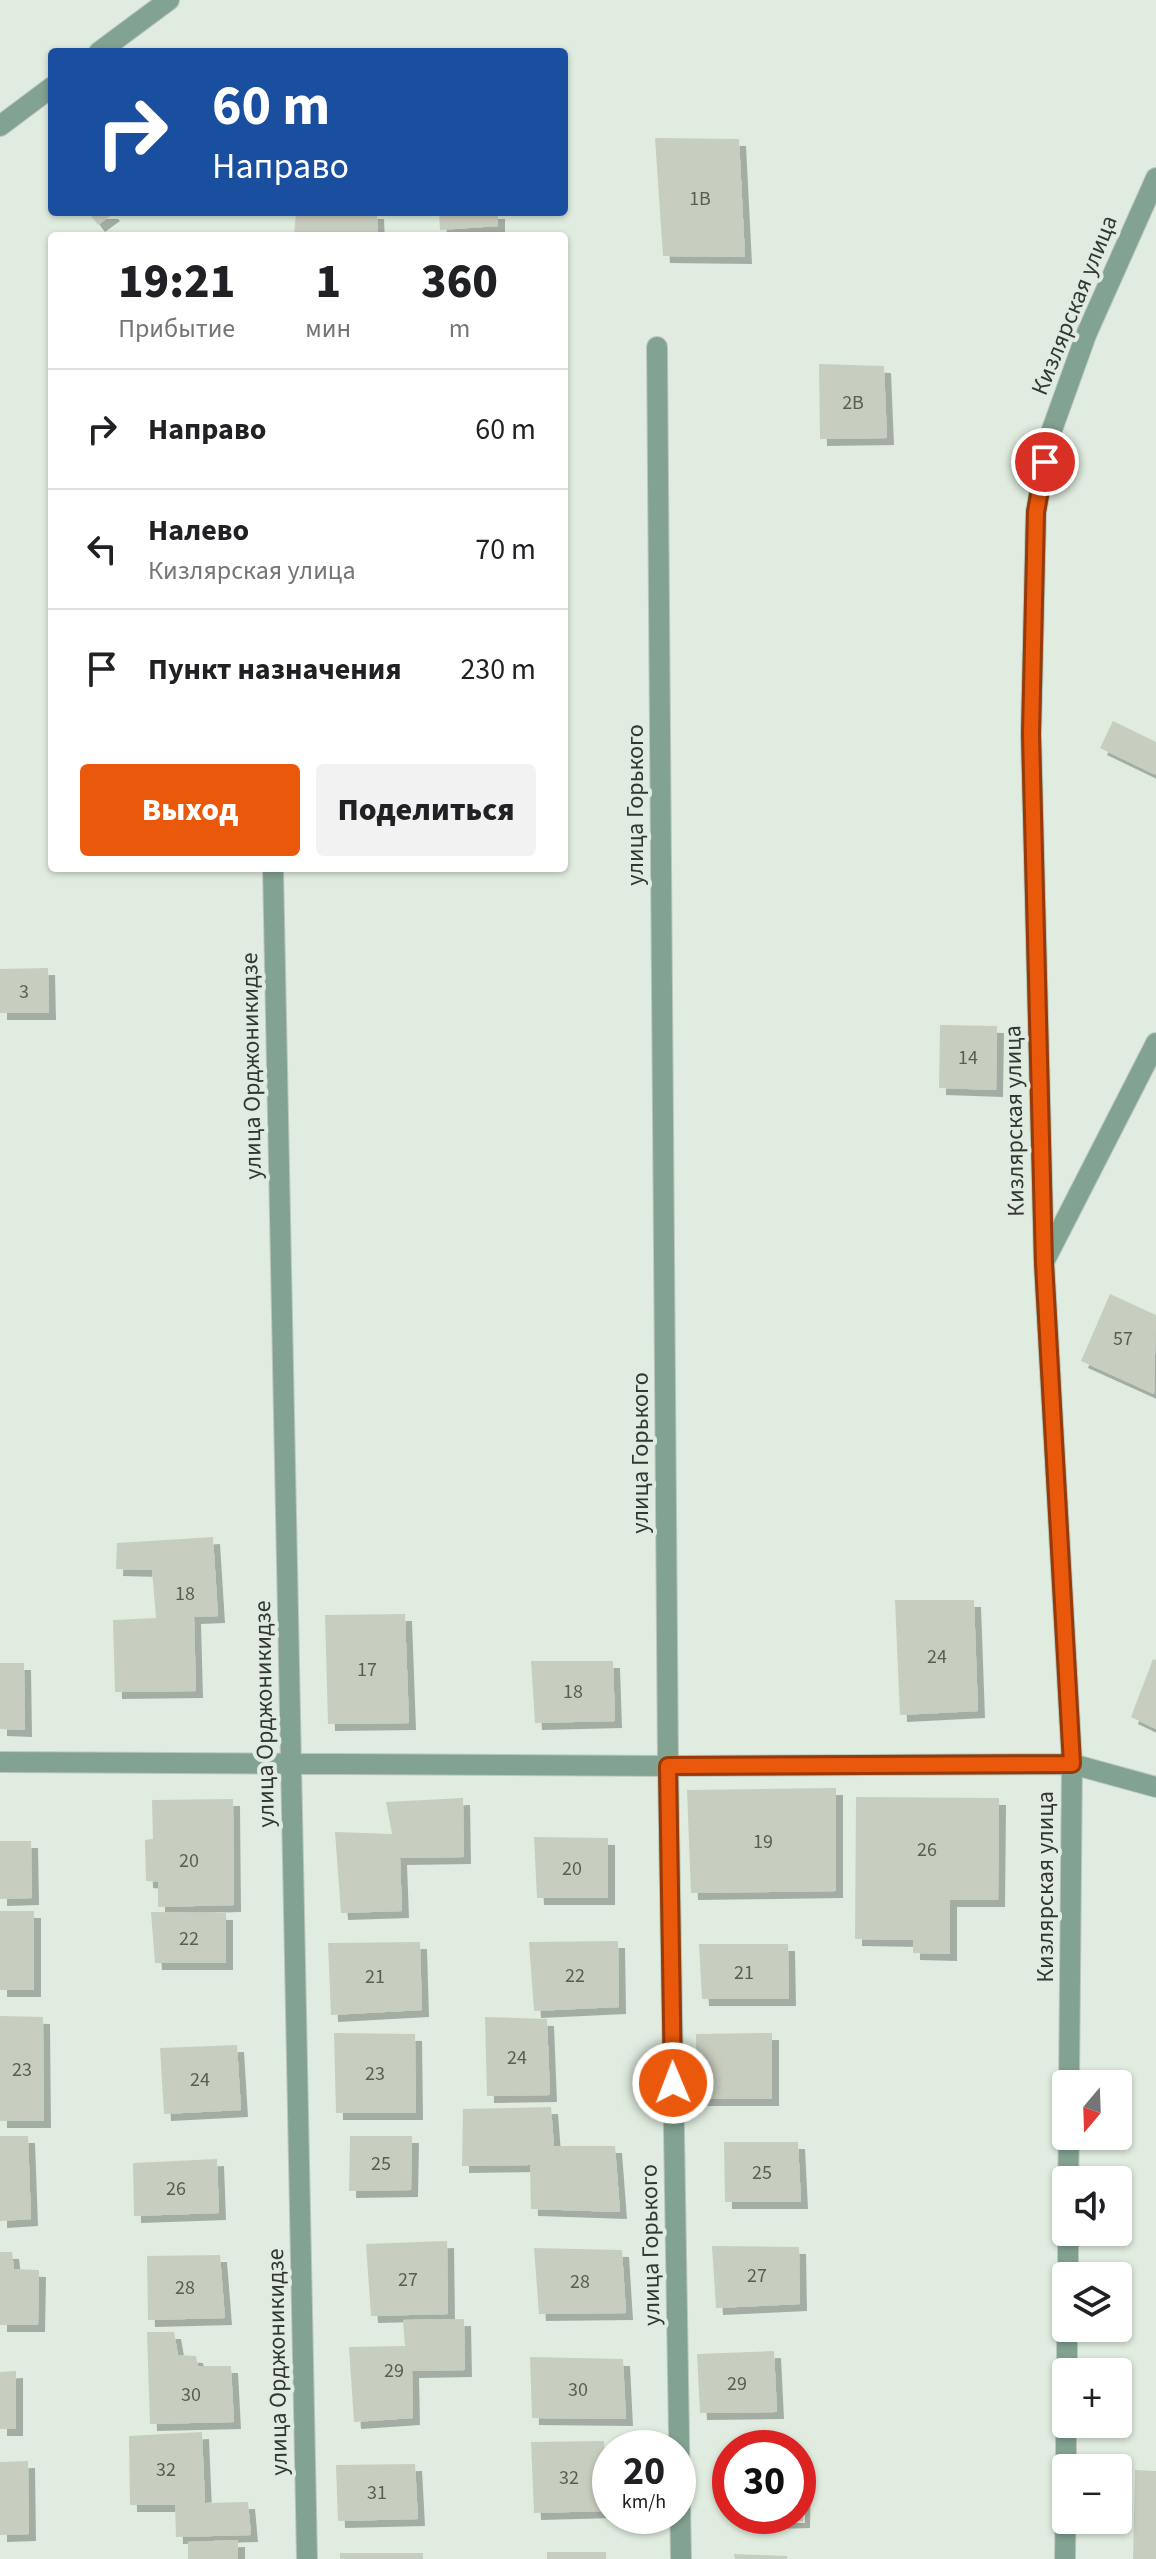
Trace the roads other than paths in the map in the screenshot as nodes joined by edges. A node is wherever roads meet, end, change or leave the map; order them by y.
1 (169, 0) edge
2 (104, 48) edge
3 (48, 90) edge
4 (0, 126) edge
5 (1156, 178) edge
6 (657, 347) dead end
7 (273, 872) edge
8 (1156, 1043) edge
9 (1044, 1263) junction
10 (0, 1762) edge
11 (291, 1762) junction
12 (1072, 1764) junction
13 (668, 1766) junction
14 (1156, 1787) edge
15 (1069, 2070) edge
16 (1065, 2534) edge
17 (307, 2559) edge
18 (681, 2559) edge
19 (1065, 2559) edge

1 - 2 street
3 - 4 street
5 - 9 street, Кизлярская улица
6 - 13 street, улица Горького
7 - 11 street, улица Орджоникидзе
8 - 9 street
9 - 12 street, Кизлярская улица
10 - 11 street
11 - 13 street
11 - 17 street, улица Орджоникидзе
12 - 13 street
12 - 14 street
12 - 15 street, Кизлярская улица
13 - 18 street, улица Горького
16 - 19 street

